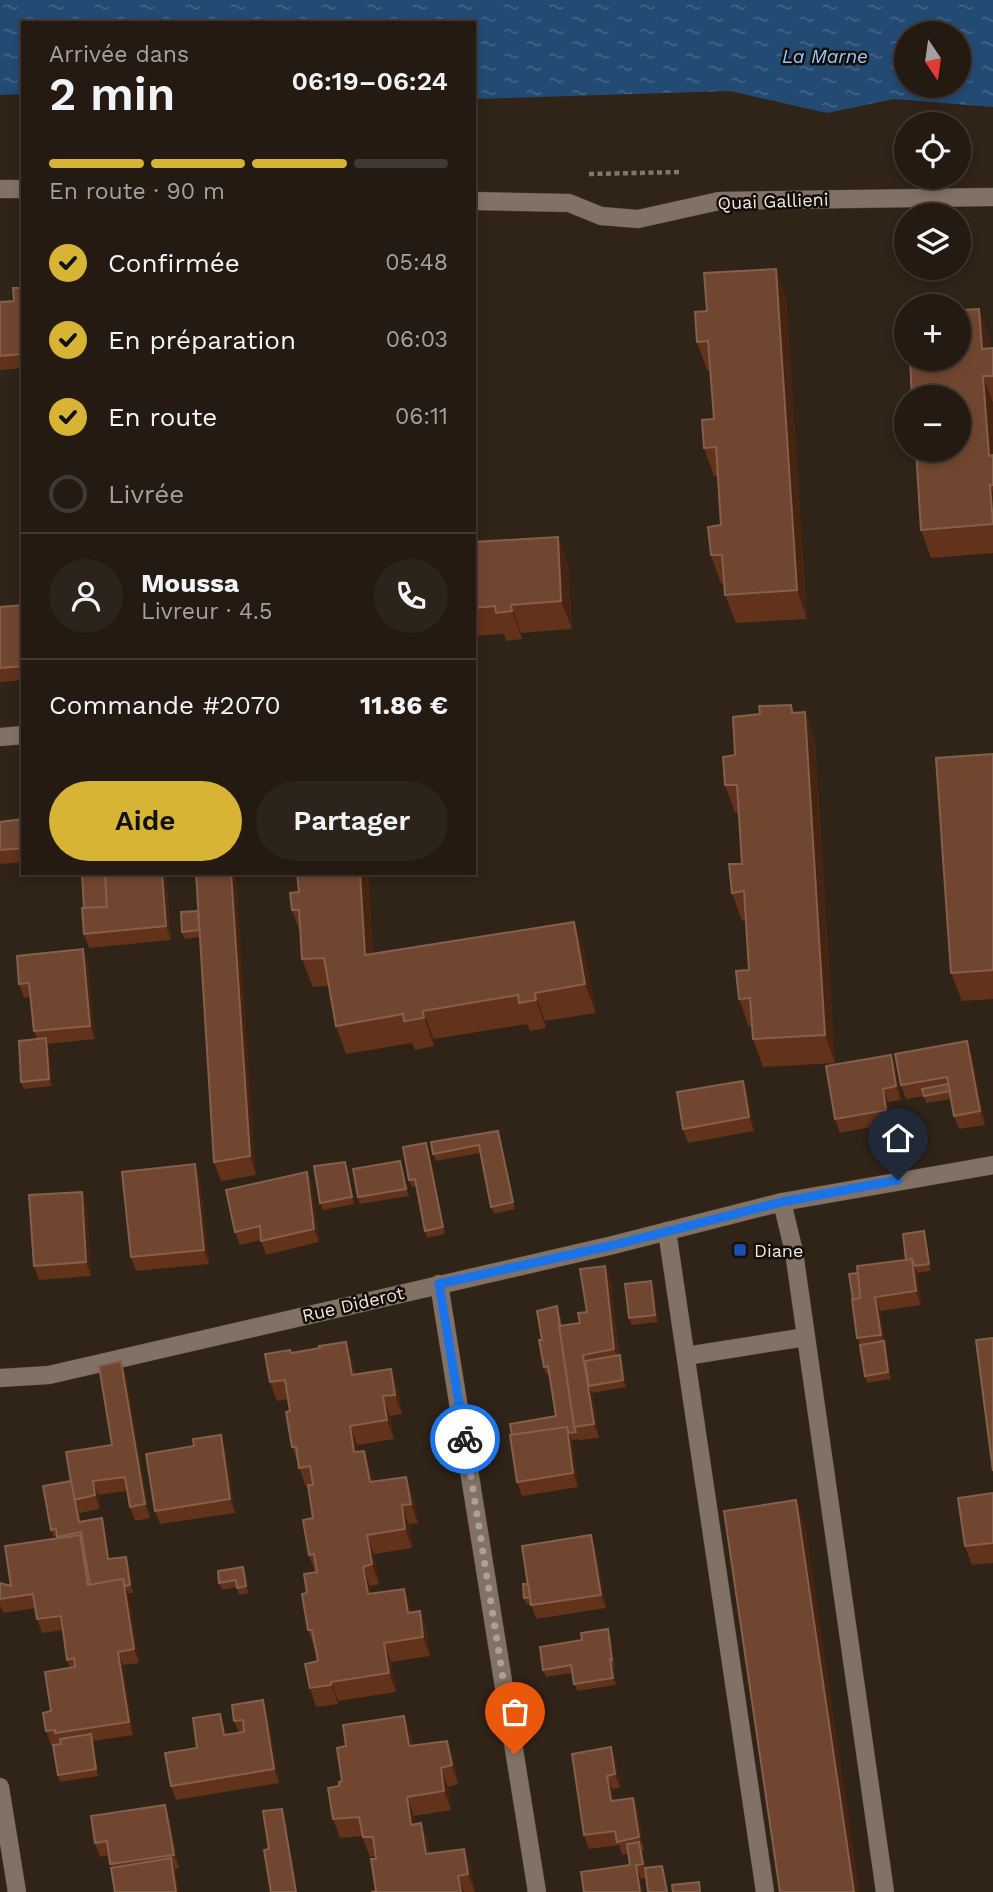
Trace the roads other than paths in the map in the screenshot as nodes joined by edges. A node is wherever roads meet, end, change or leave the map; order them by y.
1 (0, 189) edge
2 (21, 189) edge
3 (993, 197) edge
4 (476, 201) edge
5 (21, 735) edge
6 (0, 737) edge
7 (993, 1165) edge
8 (782, 1202) junction
9 (667, 1231) junction
10 (439, 1284) junction
11 (806, 1337) junction
12 (686, 1356) junction
13 (0, 1378) edge
14 (0, 1787) edge
15 (17, 1892) edge
16 (537, 1892) edge
17 (765, 1892) edge
18 (885, 1892) edge

1 - 2 street
3 - 4 street, Quai Gallieni
5 - 6 street
7 - 8 street, Rue Diderot
8 - 9 street, Rue Diderot
8 - 11 street
9 - 10 street, Rue Diderot
9 - 12 street
10 - 13 street, Rue Diderot
10 - 16 street
11 - 12 street
11 - 18 street
12 - 17 street
14 - 15 street

